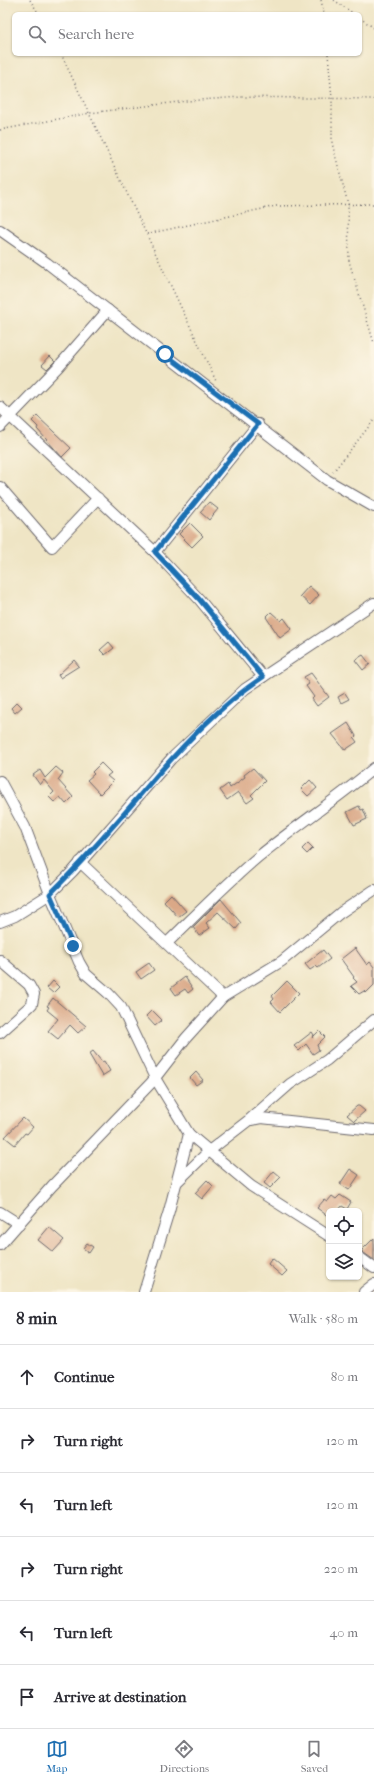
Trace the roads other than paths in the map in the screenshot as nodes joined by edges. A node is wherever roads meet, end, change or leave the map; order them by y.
1 (0, 230) edge
2 (108, 310) junction
3 (0, 407) edge
4 (11, 417) junction
5 (258, 424) junction
6 (0, 427) edge
7 (0, 487) edge
8 (98, 498) junction
9 (374, 507) edge
10 (155, 552) junction
11 (372, 607) edge
12 (263, 677) junction
13 (374, 768) edge
14 (0, 781) edge
15 (80, 862) junction
16 (374, 890) edge
17 (50, 894) junction
18 (0, 922) edge
19 (167, 943) junction
20 (0, 960) edge
21 (223, 997) junction
22 (374, 1020) edge
23 (0, 1033) edge
24 (155, 1078) junction
25 (249, 1120) junction
26 (374, 1130) edge
27 (189, 1134) junction
28 (209, 1151) junction
29 (176, 1182) junction
30 (0, 1212) edge
31 (19, 1224) junction
32 (326, 1234) edge
33 (0, 1245) edge
34 (362, 1259) edge
35 (374, 1268) edge
36 (374, 1284) edge
37 (144, 1292) edge
38 (364, 1292) edge

1 - 2 street
2 - 4 street
2 - 5 street
3 - 4 street
4 - 6 street
4 - 8 street
5 - 9 street
5 - 10 street
7 - 8 street
8 - 10 street
10 - 12 street
11 - 12 street
12 - 15 street
13 - 19 street
14 - 17 street
15 - 17 street
15 - 19 street
16 - 21 street
17 - 18 street
17 - 24 street
19 - 21 street
20 - 23 street
21 - 24 street
22 - 25 street
24 - 27 street
24 - 31 street
25 - 26 street
25 - 28 street
27 - 28 street
27 - 29 street
28 - 29 street
28 - 32 street
29 - 37 street
30 - 31 street
31 - 33 street
34 - 35 street
36 - 38 street

